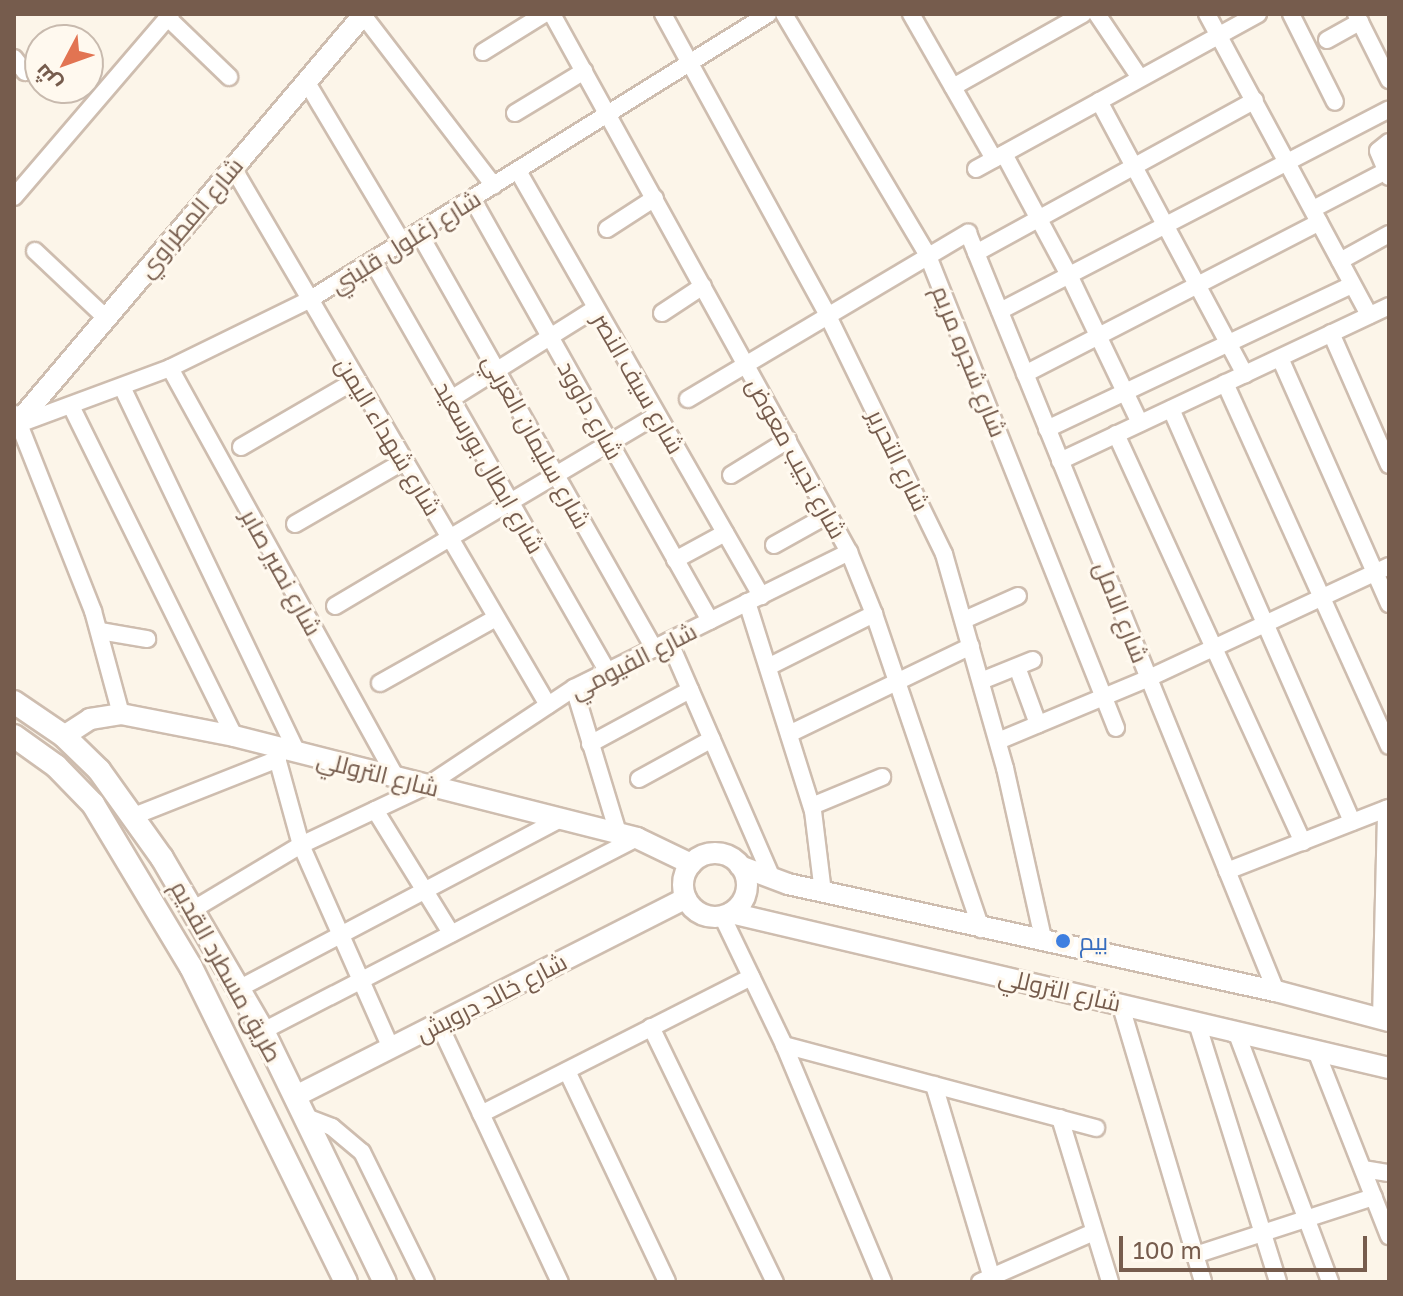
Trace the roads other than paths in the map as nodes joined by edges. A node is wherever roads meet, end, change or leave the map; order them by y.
1 (364, 14) edge
2 (544, 14) edge
3 (552, 14) edge
4 (663, 14) edge
5 (768, 14) edge
6 (784, 14) edge
7 (932, 14) edge
8 (1083, 14) edge
9 (1097, 14) edge
10 (1207, 14) edge
11 (1258, 14) edge
12 (1291, 14) edge
13 (164, 17) edge
14 (1358, 18) edge
15 (914, 19) edge
16 (1220, 34) junction
17 (1327, 40) dead end
18 (483, 52) dead end
19 (690, 63) junction
20 (584, 71) junction
21 (229, 77) dead end
22 (1140, 78) junction
23 (1389, 80) edge
24 (306, 81) junction
25 (953, 87) junction
26 (1255, 100) junction
27 (1099, 101) junction
28 (1335, 102) dead end
29 (1389, 109) edge
30 (515, 113) dead end
31 (608, 114) junction
32 (1384, 148) edge
33 (999, 156) junction
34 (1288, 162) junction
35 (232, 166) junction
36 (1134, 167) junction
37 (976, 169) dead end
38 (518, 171) junction
39 (1388, 174) edge
40 (18, 185) edge
41 (494, 186) junction
42 (655, 198) junction
43 (473, 200) junction
44 (1316, 216) junction
45 (1040, 218) junction
46 (1165, 225) junction
47 (607, 229) dead end
48 (419, 233) junction
49 (1389, 234) edge
50 (403, 244) junction
51 (35, 251) dead end
52 (976, 253) junction
53 (928, 256) junction
54 (1340, 261) junction
55 (373, 262) junction
56 (1069, 275) junction
57 (1197, 285) junction
58 (1352, 285) junction
59 (703, 286) junction
60 (309, 300) junction
61 (596, 308) junction
62 (1388, 310) edge
63 (1000, 311) junction
64 (662, 313) dead end
65 (1369, 315) junction
66 (828, 316) junction
67 (105, 317) junction
68 (1331, 333) junction
69 (1099, 336) junction
70 (550, 337) junction
71 (1228, 343) junction
72 (1280, 358) junction
73 (747, 364) junction
74 (170, 368) junction
75 (497, 370) junction
76 (1025, 374) junction
77 (1245, 374) junction
78 (356, 380) junction
79 (1225, 383) junction
80 (122, 387) junction
81 (1125, 392) junction
82 (451, 399) junction
83 (688, 399) dead end
84 (71, 406) junction
85 (1171, 409) junction
86 (657, 415) junction
87 (16, 421) edge
88 (1140, 423) junction
89 (1047, 429) junction
90 (1116, 434) junction
91 (788, 440) junction
92 (609, 443) junction
93 (241, 447) dead end
94 (404, 461) junction
95 (1060, 461) junction
96 (1389, 465) edge
97 (555, 474) junction
98 (731, 475) dead end
99 (510, 501) junction
100 (828, 515) junction
101 (295, 524) dead end
102 (725, 533) junction
103 (448, 536) junction
104 (774, 545) dead end
105 (849, 552) junction
106 (675, 560) junction
107 (1382, 570) edge
108 (1018, 596) dead end
109 (1322, 598) junction
110 (754, 599) junction
111 (1389, 604) edge
112 (335, 606) dead end
113 (874, 614) junction
114 (496, 618) junction
115 (964, 620) junction
116 (710, 621) junction
117 (1266, 624) junction
118 (100, 631) junction
119 (147, 639) dead end
120 (661, 645) junction
121 (971, 646) junction
122 (1214, 648) junction
123 (1033, 660) dead end
124 (768, 667) junction
125 (1017, 667) junction
126 (608, 672) junction
127 (1149, 678) junction
128 (981, 681) junction
129 (380, 683) dead end
130 (898, 683) junction
131 (574, 688) junction
132 (690, 690) junction
133 (1103, 698) junction
134 (14, 702) edge
135 (548, 705) junction
136 (121, 714) junction
137 (1038, 724) junction
138 (1116, 728) dead end
139 (789, 734) junction
140 (14, 736) edge
141 (64, 736) junction
142 (234, 736) junction
143 (712, 739) junction
144 (998, 741) junction
145 (590, 744) junction
146 (1389, 746) edge
147 (283, 753) junction
148 (395, 776) junction
149 (882, 777) dead end
150 (639, 779) dead end
151 (428, 785) junction
152 (812, 806) junction
153 (1387, 808) edge
154 (375, 810) junction
155 (134, 816) junction
156 (561, 819) junction
157 (1352, 822) junction
158 (628, 836) junction
159 (1303, 842) junction
160 (301, 845) junction
161 (691, 864) junction
162 (740, 866) junction
163 (1227, 871) junction
164 (772, 878) junction
165 (425, 890) junction
166 (823, 892) junction
167 (686, 898) junction
168 (194, 909) junction
169 (726, 915) junction
170 (981, 929) junction
171 (451, 933) junction
172 (341, 936) junction
173 (1044, 942) junction
174 (751, 977) junction
175 (360, 980) junction
176 (240, 988) junction
177 (1276, 991) junction
178 (1120, 1003) junction
179 (1385, 1020) edge
180 (1197, 1023) junction
181 (439, 1024) junction
182 (651, 1027) junction
183 (263, 1031) junction
184 (1237, 1034) junction
185 (784, 1045) junction
186 (391, 1048) junction
187 (1316, 1051) junction
188 (1389, 1068) edge
189 (567, 1071) junction
190 (934, 1085) junction
191 (296, 1096) junction
192 (481, 1114) junction
193 (306, 1117) junction
194 (1060, 1118) junction
195 (1096, 1128) dead end
196 (1363, 1169) junction
197 (1389, 1173) edge
198 (1374, 1197) junction
199 (1304, 1219) junction
200 (1094, 1232) junction
201 (1263, 1233) junction
202 (1389, 1236) edge
203 (1195, 1255) junction
204 (988, 1280) edge
205 (346, 1282) edge
206 (385, 1282) edge
207 (426, 1282) edge
208 (560, 1282) edge
209 (667, 1282) edge
210 (775, 1282) edge
211 (883, 1282) edge
212 (1110, 1282) edge
213 (1203, 1282) edge
214 (1278, 1282) edge
215 (1330, 1282) edge

1 - 24 street, شارع المطراوي
1 - 41 street
2 - 18 street
3 - 20 street, شارع نجيب معوض
4 - 19 street, شارع التحرير
5 - 19 street, شارع زغلول قليني
6 - 53 street, شارع شجره مريم
7 - 15 street
8 - 25 street
9 - 22 street
10 - 16 street
11 - 16 street
12 - 28 street
13 - 21 street
13 - 40 street
14 - 17 street
14 - 23 street
15 - 25 street
16 - 22 street
16 - 26 street
19 - 31 street, شارع زغلول قليني
19 - 66 street, شارع التحرير
20 - 30 street
20 - 31 street, شارع نجيب معوض
22 - 27 street
24 - 35 street, شارع المطراوي
24 - 50 street
25 - 33 street
26 - 34 street
26 - 36 street
27 - 33 street
27 - 36 street
29 - 34 street
31 - 38 street, شارع زغلول قليني
31 - 42 street, شارع نجيب معوض
32 - 39 street
33 - 37 street
33 - 45 street
34 - 44 street
34 - 46 street
35 - 60 street, شارع شهداء اليمن
35 - 67 street, شارع المطراوي
36 - 45 street
36 - 46 street
38 - 41 street, شارع زغلول قليني
38 - 61 street, شارع سيف النصر
39 - 44 street
41 - 43 street, شارع زغلول قليني
42 - 47 street
42 - 59 street, شارع نجيب معوض
43 - 48 street, شارع زغلول قليني
43 - 70 street, شارع داوود
44 - 54 street
44 - 57 street
45 - 52 street
45 - 56 street
46 - 56 street
46 - 57 street
48 - 50 street, شارع زغلول قليني
48 - 75 street, شارع سليمان العربي
49 - 54 street
50 - 55 street, شارع زغلول قليني
51 - 67 street
52 - 53 street, شارع الامل
52 - 63 street, شارع الامل
53 - 66 street
53 - 133 street, شارع شجره مريم
54 - 58 street
55 - 60 street, شارع زغلول قليني
55 - 82 street, شارع ابطال بورسعيد
56 - 63 street
56 - 69 street
57 - 69 street
57 - 71 street
58 - 65 street
58 - 71 street
59 - 64 street
59 - 73 street, شارع نجيب معوض
60 - 74 street, شارع زغلول قليني
60 - 78 street, شارع شهداء اليمن
61 - 70 street
61 - 86 street, شارع سيف النصر
62 - 65 street
63 - 76 street, شارع الامل
65 - 68 street
66 - 73 street
66 - 115 street, شارع التحرير
67 - 87 street, شارع المطراوي
68 - 72 street
68 - 96 street
69 - 76 street
69 - 81 street
70 - 75 street
70 - 92 street, شارع داوود
71 - 77 street
71 - 81 street
72 - 77 street
72 - 107 street
73 - 83 street
73 - 91 street, شارع نجيب معوض
74 - 80 street, شارع زغلول قليني
74 - 148 street, شارع نصير صابر
75 - 82 street
75 - 97 street, شارع سليمان العربي
76 - 89 street, شارع الامل
77 - 79 street
78 - 93 street
78 - 94 street, شارع شهداء اليمن
79 - 85 street
79 - 109 street
80 - 84 street, شارع زغلول قليني
80 - 147 street
81 - 88 street
81 - 89 street
82 - 99 street, شارع ابطال بورسعيد
84 - 87 street, شارع زغلول قليني
84 - 142 street
85 - 88 street
85 - 117 street
86 - 92 street
86 - 102 street, شارع سيف النصر
87 - 118 street
88 - 90 street
89 - 95 street, شارع الامل
90 - 95 street
90 - 122 street
91 - 98 street
91 - 100 street, شارع نجيب معوض
92 - 97 street
92 - 106 street, شارع داوود
94 - 101 street
94 - 103 street, شارع شهداء اليمن
95 - 127 street, شارع الامل
97 - 99 street
97 - 120 street, شارع سليمان العربي
99 - 103 street
99 - 126 street, شارع ابطال بورسعيد
100 - 104 street
100 - 105 street, شارع نجيب معوض
102 - 106 street
102 - 110 street, شارع سيف النصر
103 - 112 street
103 - 114 street, شارع شهداء اليمن
105 - 110 street, شارع الفيومي
105 - 113 street, شارع نجيب معوض
106 - 116 street, شارع داوود
107 - 109 street
107 - 111 street
108 - 115 street
109 - 117 street
109 - 146 street
110 - 116 street, شارع الفيومي
110 - 124 street, شارع سيف النصر
113 - 124 street
113 - 130 street, شارع نجيب معوض
114 - 129 street
114 - 135 street, شارع شهداء اليمن
115 - 121 street, شارع التحرير
116 - 120 street, شارع الفيومي
117 - 122 street
117 - 157 street
118 - 119 street
118 - 136 street
120 - 126 street, شارع الفيومي
120 - 132 street, شارع سليمان العربي
121 - 128 street, شارع التحرير
121 - 130 street
122 - 127 street
122 - 159 street
123 - 125 street
124 - 139 street, شارع سيف النصر
125 - 128 street
125 - 137 street
126 - 131 street, شارع الفيومي
127 - 133 street
127 - 163 street, شارع الامل
128 - 144 street, شارع التحرير
130 - 139 street
130 - 170 street, شارع نجيب معوض
131 - 135 street, شارع الفيومي
131 - 145 street
132 - 143 street, شارع سليمان العربي
132 - 145 street
133 - 137 street
133 - 138 street, شارع شجره مريم
134 - 141 main road, طريق مسطرد القديم
135 - 151 street, شارع الفيومي
136 - 141 street, شارع التروللي
136 - 142 street, شارع التروللي
137 - 144 street
139 - 152 street, شارع سيف النصر
140 - 205 main road, طريق مسطرد القديم
141 - 155 main road, طريق مسطرد القديم
142 - 147 street, شارع التروللي
143 - 150 street
143 - 164 street, شارع سليمان العربي
144 - 173 street, شارع التحرير
145 - 158 street
147 - 148 street, شارع التروللي
147 - 155 street
147 - 160 street
148 - 151 street, شارع التروللي
149 - 152 street
151 - 154 street, شارع الفيومي
151 - 156 street, شارع التروللي
152 - 166 street, شارع سيف النصر
153 - 157 street
153 - 179 street
154 - 160 street, شارع الفيومي
154 - 165 street
155 - 168 main road, طريق مسطرد القديم
156 - 158 street, شارع التروللي
156 - 165 street
157 - 159 street
158 - 161 street, شارع التروللي
158 - 171 street
159 - 163 street
160 - 168 street, شارع الفيومي
160 - 172 street
161 - 162 street
161 - 167 street
162 - 164 street, شارع التروللي
162 - 169 street
163 - 177 street, شارع الامل
164 - 166 street, شارع التروللي
165 - 171 street
165 - 172 street
166 - 170 street, شارع التروللي
167 - 169 street
167 - 181 street, شارع خالد درويش
168 - 176 main road, طريق مسطرد القديم
169 - 174 street
169 - 178 street, شارع التروللي
170 - 173 street, شارع التروللي
171 - 175 street
172 - 175 street
172 - 176 street
173 - 177 street, شارع التروللي
174 - 182 street
174 - 185 street
175 - 183 street
175 - 186 street
176 - 183 main road, طريق مسطرد القديم
177 - 179 street, شارع التروللي
178 - 180 street, شارع التروللي
178 - 203 street
180 - 184 street, شارع التروللي
180 - 201 street
181 - 186 street, شارع خالد درويش
181 - 192 street
182 - 189 street
182 - 210 street
183 - 191 main road, طريق مسطرد القديم
184 - 187 street, شارع التروللي
184 - 199 street
185 - 190 street
185 - 211 street
186 - 191 street, شارع خالد درويش
187 - 188 street, شارع التروللي
187 - 196 street
189 - 192 street
189 - 209 street
190 - 194 street
190 - 204 street
191 - 193 main road, طريق مسطرد القديم
192 - 208 street
193 - 206 main road, طريق مسطرد القديم
193 - 207 street
194 - 195 street
194 - 200 street
196 - 197 street
196 - 198 street
198 - 199 street
198 - 202 street
199 - 201 street
199 - 215 street
200 - 204 street
200 - 212 street
201 - 203 street
201 - 214 street
203 - 213 street

